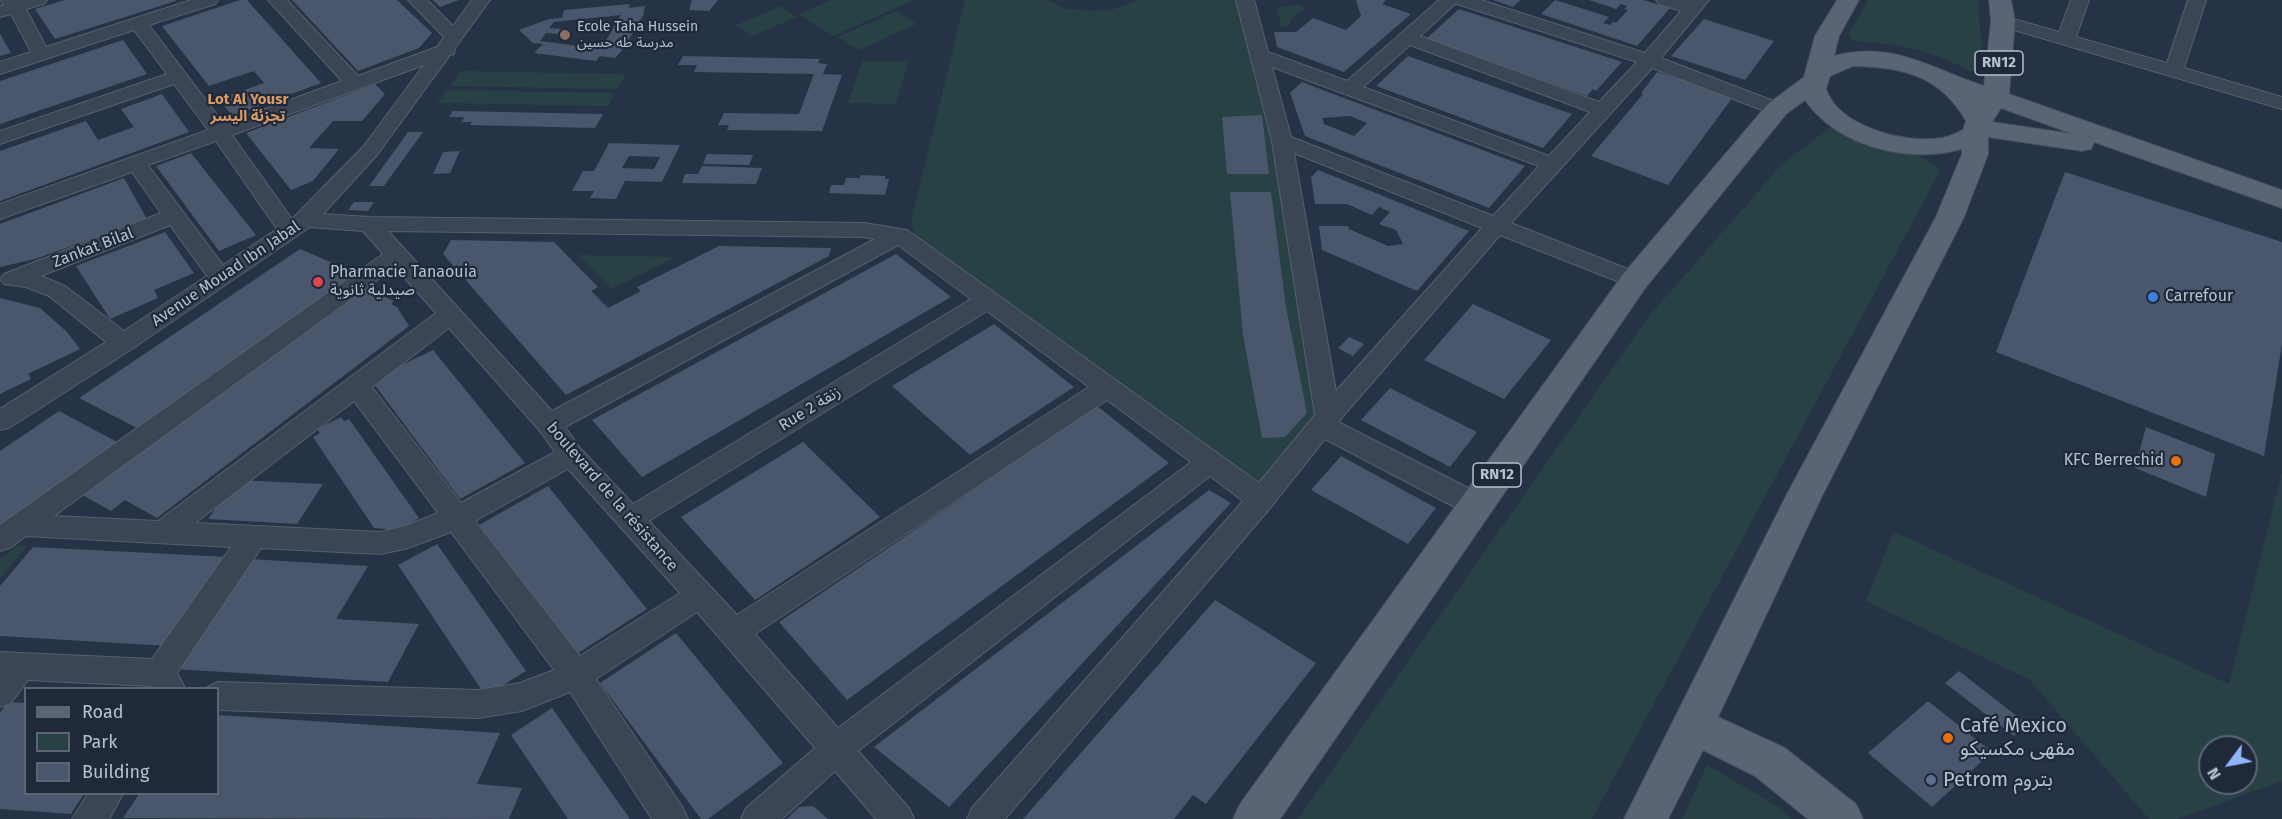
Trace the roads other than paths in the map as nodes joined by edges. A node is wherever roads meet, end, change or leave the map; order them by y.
1 (38, 0) edge
2 (209, 0) edge
3 (277, 0) edge
4 (417, 0) edge
5 (481, 0) edge
6 (1245, 0) edge
7 (1450, 0) edge
8 (1463, 0) edge
9 (1665, 0) edge
10 (1848, 0) edge
11 (2080, 0) edge
12 (2197, 0) edge
13 (1697, 4) edge
14 (8, 6) edge
15 (2001, 10) edge
16 (138, 23) junction
17 (1407, 38) junction
18 (2066, 39) junction
19 (451, 44) junction
20 (41, 54) junction
21 (1261, 56) junction
22 (1649, 60) junction
23 (0, 68) edge
24 (2174, 71) junction
25 (179, 76) junction
26 (1815, 77) junction
27 (354, 83) junction
28 (1952, 83) junction
29 (1350, 89) junction
30 (1996, 98) junction
31 (2282, 103) edge
32 (1777, 109) junction
33 (1602, 110) junction
34 (1978, 127) junction
35 (220, 132) junction
36 (0, 138) edge
37 (1282, 141) junction
38 (135, 163) junction
39 (1552, 164) junction
40 (2200, 172) junction
41 (2282, 199) edge
42 (0, 212) edge
43 (174, 216) junction
44 (369, 224) junction
45 (1498, 224) junction
46 (298, 226) junction
47 (900, 234) junction
48 (396, 256) junction
49 (220, 278) junction
50 (6, 280) edge
51 (1635, 280) junction
52 (989, 299) junction
53 (450, 315) junction
54 (123, 343) junction
55 (356, 385) junction
56 (1109, 386) junction
57 (0, 421) edge
58 (1326, 421) junction
59 (549, 424) junction
60 (571, 454) junction
61 (1210, 461) junction
62 (1261, 499) junction
63 (1476, 505) junction
64 (456, 516) junction
65 (630, 519) junction
66 (10, 532) edge
67 (163, 532) junction
68 (254, 537) junction
69 (698, 596) junction
70 (734, 632) junction
71 (11, 666) edge
72 (576, 675) junction
73 (165, 681) edge
74 (0, 693) edge
75 (219, 696) edge
76 (1694, 725) junction
77 (836, 748) junction
78 (105, 795) edge
79 (89, 819) edge
80 (671, 819) edge
81 (758, 819) edge
82 (897, 819) edge
83 (984, 819) edge
84 (1255, 819) edge
85 (1646, 819) edge
86 (1841, 819) edge

1 - 14 street
2 - 16 street
3 - 27 street
4 - 19 street
5 - 19 street, Avenue Mouad Ibn Jabal
6 - 21 street
7 - 17 street
8 - 22 street
9 - 13 street
10 - 26 main road
11 - 18 street
12 - 24 street
13 - 22 street
14 - 20 street
15 - 18 street
15 - 30 main road, RN12
16 - 20 street
16 - 25 street
17 - 29 street
17 - 33 street
18 - 24 street
19 - 27 street
19 - 46 street, Avenue Mouad Ibn Jabal
20 - 23 street
21 - 29 street
21 - 37 street
22 - 32 street
22 - 33 street
24 - 31 street
25 - 35 street
25 - 36 street
26 - 28 main road
26 - 32 main road, RN12
26 - 34 main road
27 - 35 street
28 - 30 main road
28 - 34 main road
29 - 39 street
30 - 34 main road, RN12
30 - 40 main road
32 - 51 main road, RN12
33 - 39 street
34 - 40 main road
34 - 76 main road, RN12
35 - 38 street
35 - 46 street
37 - 45 street
37 - 58 street
38 - 42 street
38 - 43 street
39 - 45 street
40 - 41 main road
43 - 49 street
43 - 50 street, Zankat Bilal
44 - 46 street
44 - 47 street
44 - 48 street, boulevard de la résistance
45 - 51 street
45 - 58 street
46 - 49 street, Avenue Mouad Ibn Jabal
47 - 52 street
47 - 59 street
48 - 53 street, boulevard de la résistance
48 - 66 street
49 - 54 street, Avenue Mouad Ibn Jabal
50 - 54 street, Zankat Bilal
51 - 63 main road, RN12
52 - 56 street
52 - 65 street, Rue 2 زنقة
53 - 55 street
53 - 59 street, boulevard de la résistance
54 - 57 street, Avenue Mouad Ibn Jabal
55 - 64 street
55 - 67 street
56 - 61 street
56 - 70 street
58 - 62 street
58 - 63 street
59 - 60 street, boulevard de la résistance
60 - 64 street
60 - 65 street, boulevard de la résistance
61 - 62 street
61 - 77 street
62 - 83 street
63 - 84 main road, RN12
64 - 68 street
64 - 72 street
65 - 69 street, boulevard de la résistance
66 - 67 street
67 - 68 street
68 - 73 street
69 - 70 street, boulevard de la résistance
69 - 72 street
70 - 77 street, boulevard de la résistance
71 - 73 street
71 - 74 street
72 - 75 street
72 - 80 street
76 - 85 main road, RN12
76 - 86 main road
77 - 81 street
77 - 82 street, boulevard de la résistance
78 - 79 street

